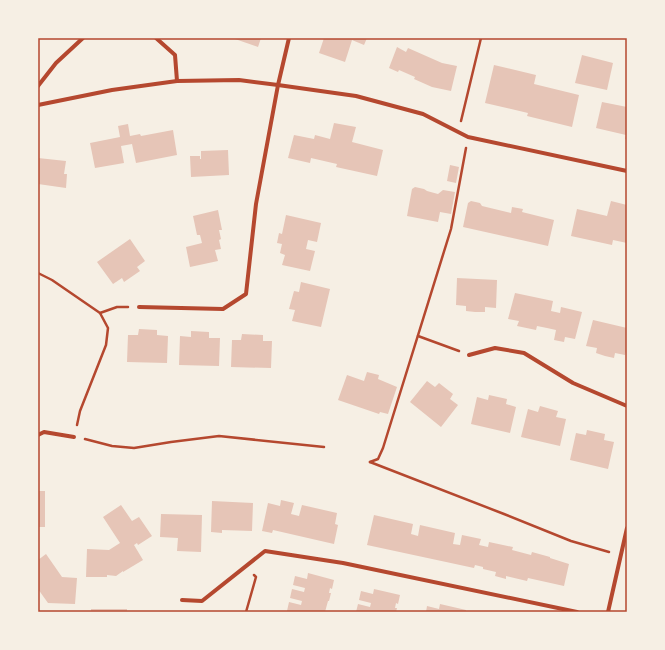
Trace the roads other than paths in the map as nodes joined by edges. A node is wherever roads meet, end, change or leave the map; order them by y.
1 (83, 38) edge
2 (156, 38) edge
3 (289, 38) edge
4 (177, 81) junction
5 (278, 85) junction
6 (38, 86) edge
7 (38, 105) edge
8 (627, 171) edge
9 (139, 307) road end
10 (469, 355) road end
11 (627, 406) edge
12 (38, 435) edge
13 (74, 437) road end
14 (627, 528) edge
15 (182, 600) dead end
16 (577, 612) edge
17 (608, 612) edge

1 - 6 street
2 - 4 street
3 - 5 street
4 - 5 street
4 - 7 street
5 - 8 street
5 - 9 street
10 - 11 street
12 - 13 street
14 - 17 street
15 - 16 street

